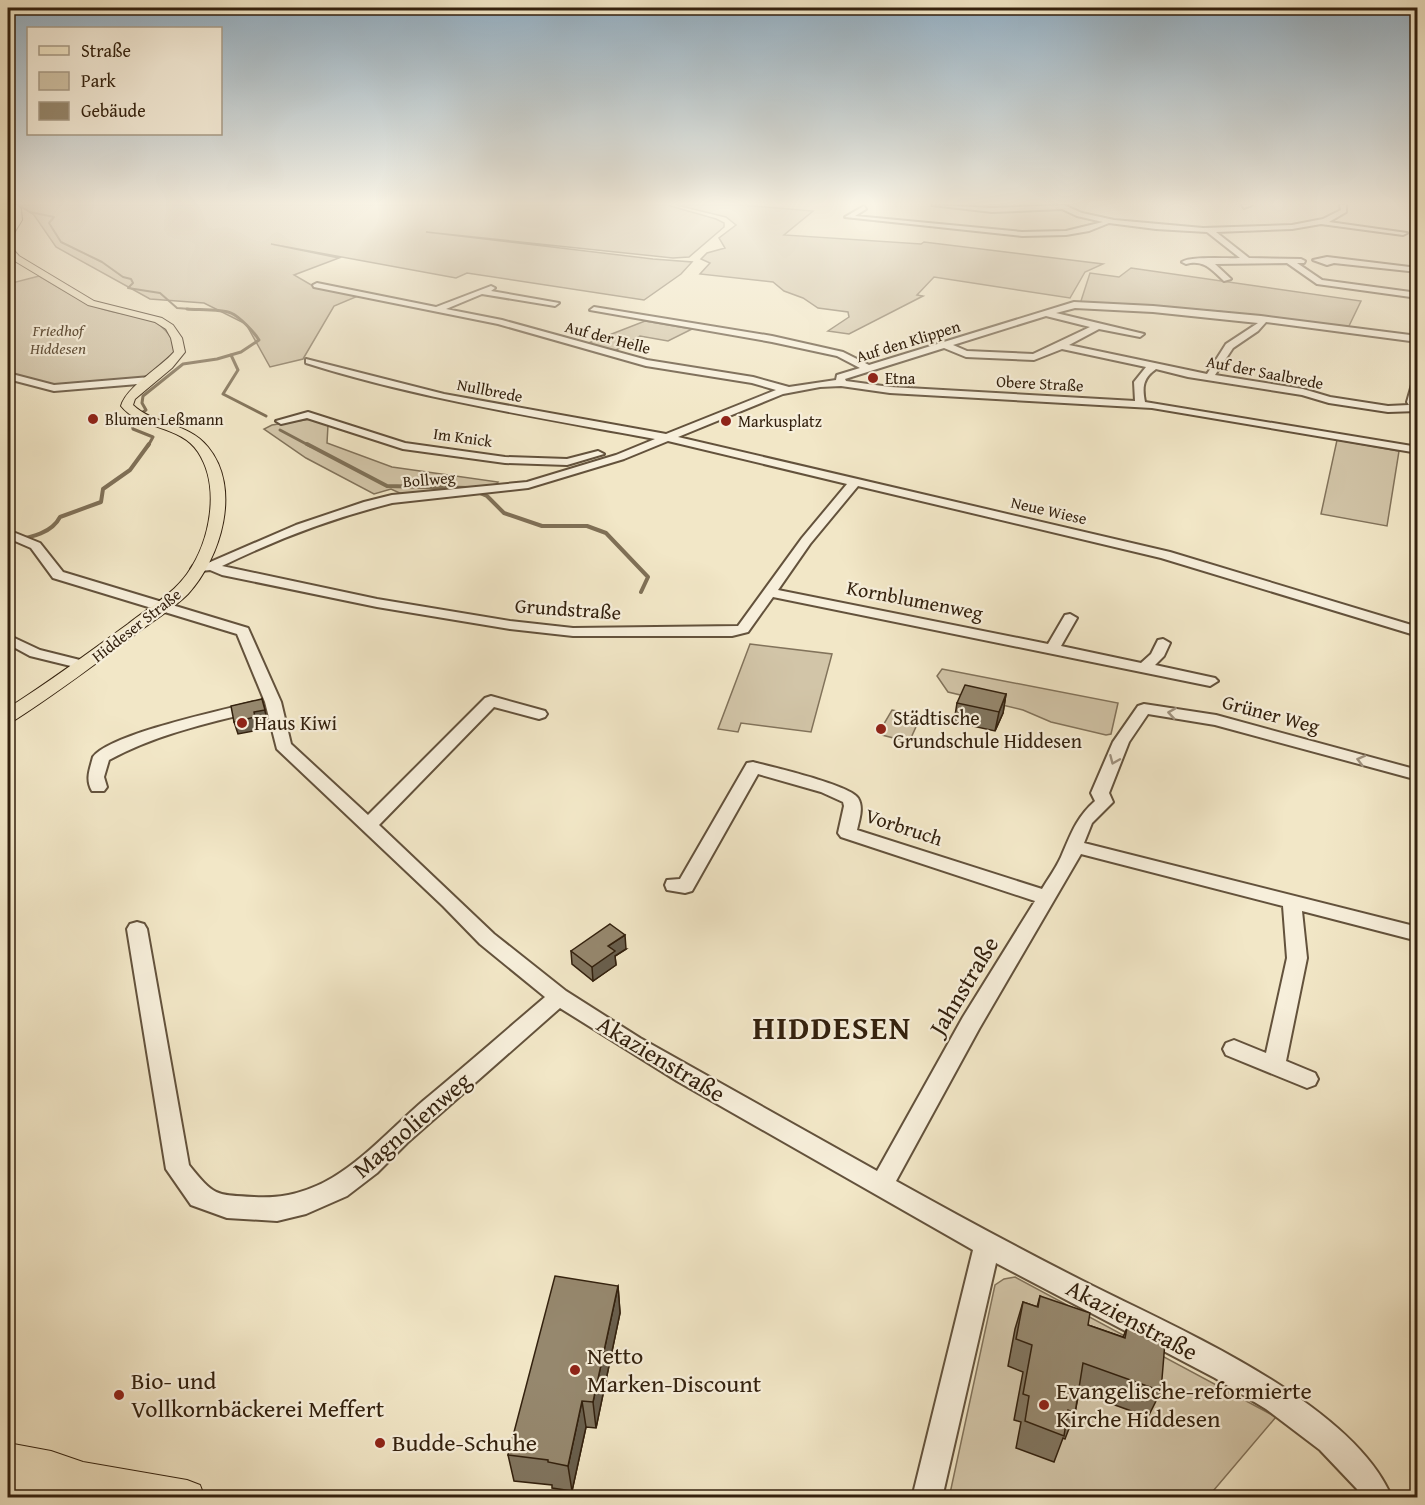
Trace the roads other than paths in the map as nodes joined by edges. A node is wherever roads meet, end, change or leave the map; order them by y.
1 (45, 275) edge
2 (1223, 275) edge
3 (1310, 275) edge
4 (1227, 279) dead end
5 (317, 285) dead end
6 (503, 285) dead end
7 (482, 292) junction
8 (1418, 296) edge
9 (555, 303) dead end
10 (436, 309) junction
11 (594, 310) dead end
12 (1047, 314) junction
13 (1262, 319) junction
14 (1098, 326) junction
15 (1140, 334) dead end
16 (1418, 339) edge
17 (944, 345) junction
18 (1061, 346) junction
19 (309, 361) dead end
20 (1155, 366) junction
21 (869, 369) junction
22 (8, 376) edge
23 (1210, 376) junction
24 (21, 380) junction
25 (150, 380) junction
26 (1418, 381) edge
27 (841, 383) junction
28 (8, 388) edge
29 (787, 390) junction
30 (1142, 404) junction
31 (1417, 408) edge
32 (281, 421) dead end
33 (668, 438) junction
34 (643, 448) junction
35 (1418, 450) edge
36 (855, 482) junction
37 (18, 537) edge
38 (205, 567) junction
39 (770, 592) junction
40 (160, 607) junction
41 (1070, 618) dead end
42 (1418, 632) edge
43 (8, 639) edge
44 (1163, 642) dead end
45 (1052, 649) junction
46 (83, 665) junction
47 (1146, 666) junction
48 (1210, 681) dead end
49 (273, 702) junction
50 (539, 714) dead end
51 (8, 716) edge
52 (1125, 736) joint
53 (1418, 775) edge
54 (98, 787) dead end
55 (368, 825) junction
56 (1075, 848) junction
57 (674, 885) dead end
58 (1047, 898) junction
59 (1293, 904) junction
60 (136, 929) dead end
61 (1418, 934) edge
62 (559, 997) junction
63 (1234, 1049) dead end
64 (1274, 1065) junction
65 (1307, 1079) dead end
66 (882, 1184) junction
67 (987, 1245) junction
68 (8, 1460) edge
69 (82, 1480) junction
70 (8, 1485) edge
71 (187, 1497) edge
72 (927, 1497) edge
73 (1377, 1497) edge

1 - 25 main road, Hiddeser Straße
2 - 4 street
3 - 8 street
5 - 10 street, Auf der Helle
6 - 7 street
7 - 9 street
7 - 10 street
10 - 29 street, Auf der Helle
11 - 21 street
12 - 13 street, Auf den Klippen
12 - 14 street
12 - 17 street, Auf den Klippen
13 - 16 street, Auf den Klippen
13 - 23 street
14 - 15 street
14 - 18 street
17 - 18 street
17 - 21 street, Auf den Klippen
18 - 20 street, Auf der Saalbrede
19 - 33 street, Nullbrede
20 - 23 street, Auf der Saalbrede
20 - 30 street
21 - 27 street, Auf den Klippen
22 - 24 street
23 - 31 street, Auf der Saalbrede
24 - 25 street
24 - 28 street
25 - 38 main road, Hiddeser Straße
26 - 31 street, Auf der Saalbrede
27 - 29 street, Obere Straße
27 - 30 street, Obere Straße
29 - 33 street, Obere Straße
30 - 35 street, Obere Straße
32 - 34 street, Im Knick
33 - 34 street, Bollweg
33 - 36 street, Neue Wiese
34 - 38 street, Bollweg
36 - 39 street, Grundstraße
36 - 42 street, Neue Wiese
37 - 40 street
38 - 39 street, Grundstraße
38 - 40 main road, Hiddeser Straße
39 - 45 street, Kornblumenweg
40 - 46 main road, Hiddeser Straße
40 - 49 street, Akazienstraße
41 - 45 street
43 - 46 street
44 - 47 street
45 - 47 street, Kornblumenweg
46 - 51 main road, Hiddeser Straße
47 - 48 street, Kornblumenweg
49 - 54 street
49 - 55 street, Akazienstraße
50 - 55 street
53 -> 52 street, Grüner Weg
52 -> 56 street, Jahnstraße
55 - 62 street, Akazienstraße
56 - 58 street, Jahnstraße
56 - 59 street
57 - 58 street, Vorbruch
58 - 66 street, Jahnstraße
59 - 61 street
59 - 64 street
60 - 62 street, Magnolienweg
62 - 66 street, Akazienstraße
63 - 64 street
64 - 65 street
66 - 67 street, Akazienstraße
67 - 72 street
67 - 73 street, Akazienstraße
68 - 69 main road
69 - 70 main road
69 - 71 main road

